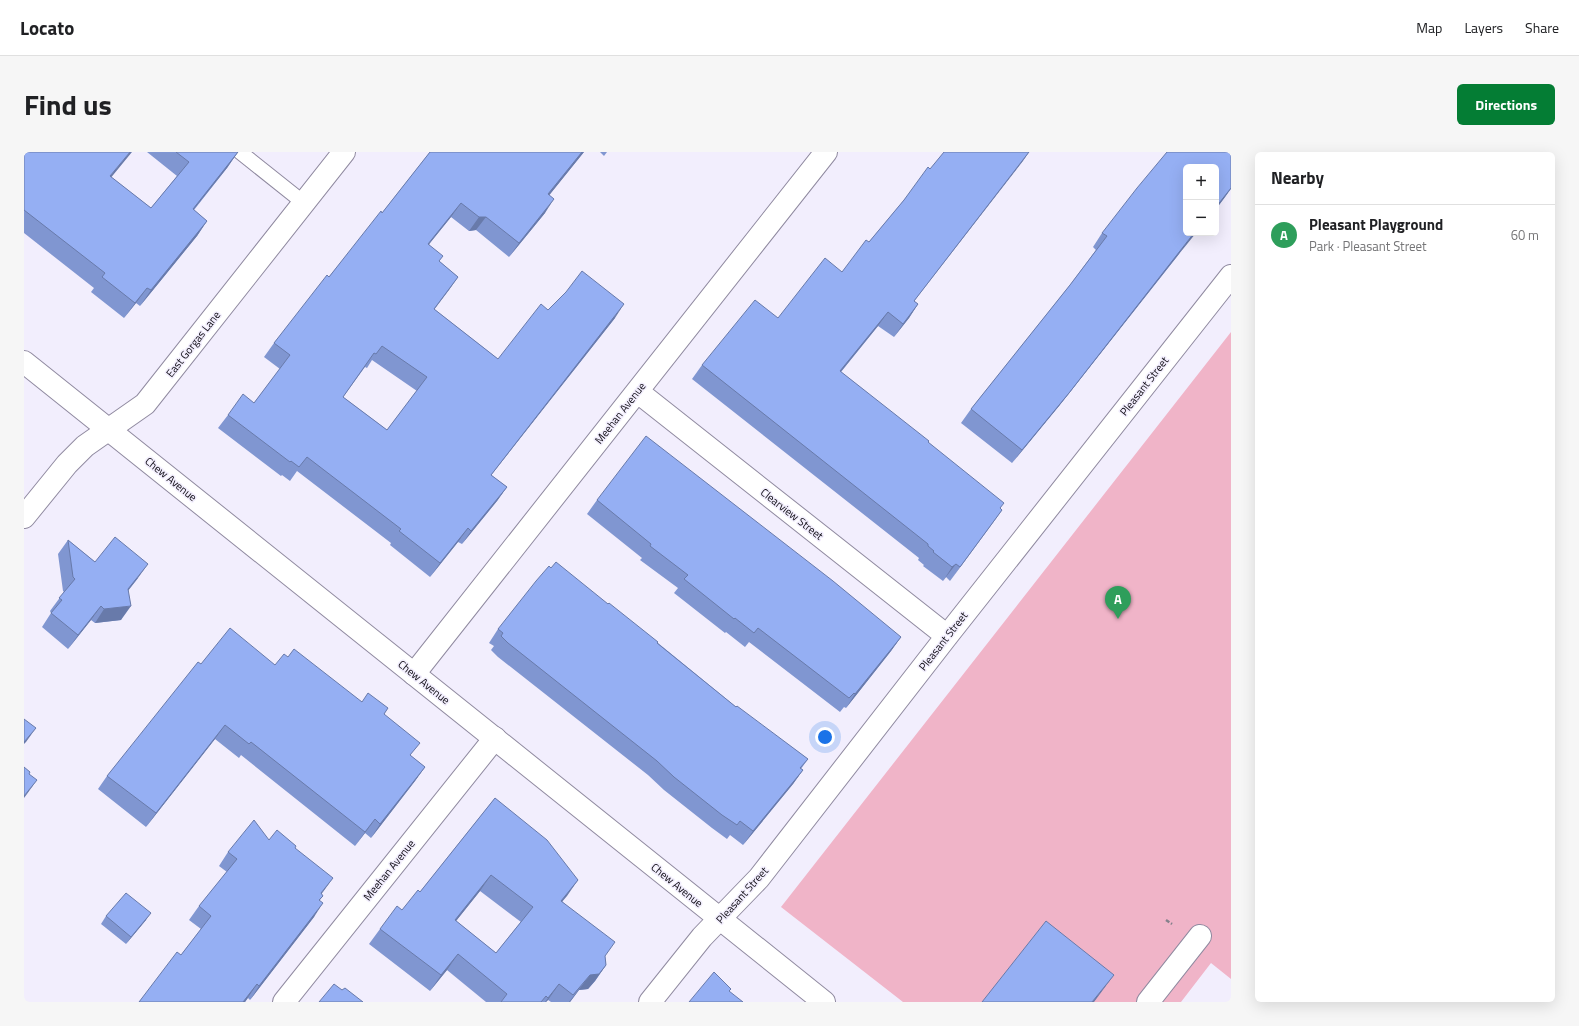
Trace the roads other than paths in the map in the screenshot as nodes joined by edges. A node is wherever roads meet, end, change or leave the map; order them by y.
1 (240, 152) edge
2 (344, 152) edge
3 (826, 152) edge
4 (304, 203) junction
5 (1231, 276) edge
6 (24, 362) edge
7 (638, 392) junction
8 (109, 430) junction
9 (24, 517) edge
10 (947, 636) junction
11 (414, 674) junction
12 (495, 738) junction
13 (720, 919) junction
14 (1200, 936) dead end
15 (284, 1002) edge
16 (650, 1002) edge
17 (824, 1002) edge
18 (1148, 1002) edge

1 - 4 lane
2 - 4 street, East Gorgas Lane
3 - 7 street, Meehan Avenue
4 - 8 street, East Gorgas Lane
5 - 10 street, Pleasant Street
6 - 8 street, Chew Avenue
7 - 10 street, Clearview Street
7 - 11 street, Meehan Avenue
8 - 9 street, East Gorgas Lane
8 - 11 street, Chew Avenue
10 - 13 street, Pleasant Street
11 - 12 street, Chew Avenue
12 - 13 street, Chew Avenue
12 - 15 street, Meehan Avenue
13 - 16 street, Pleasant Street
13 - 17 street, Chew Avenue
14 - 18 street

